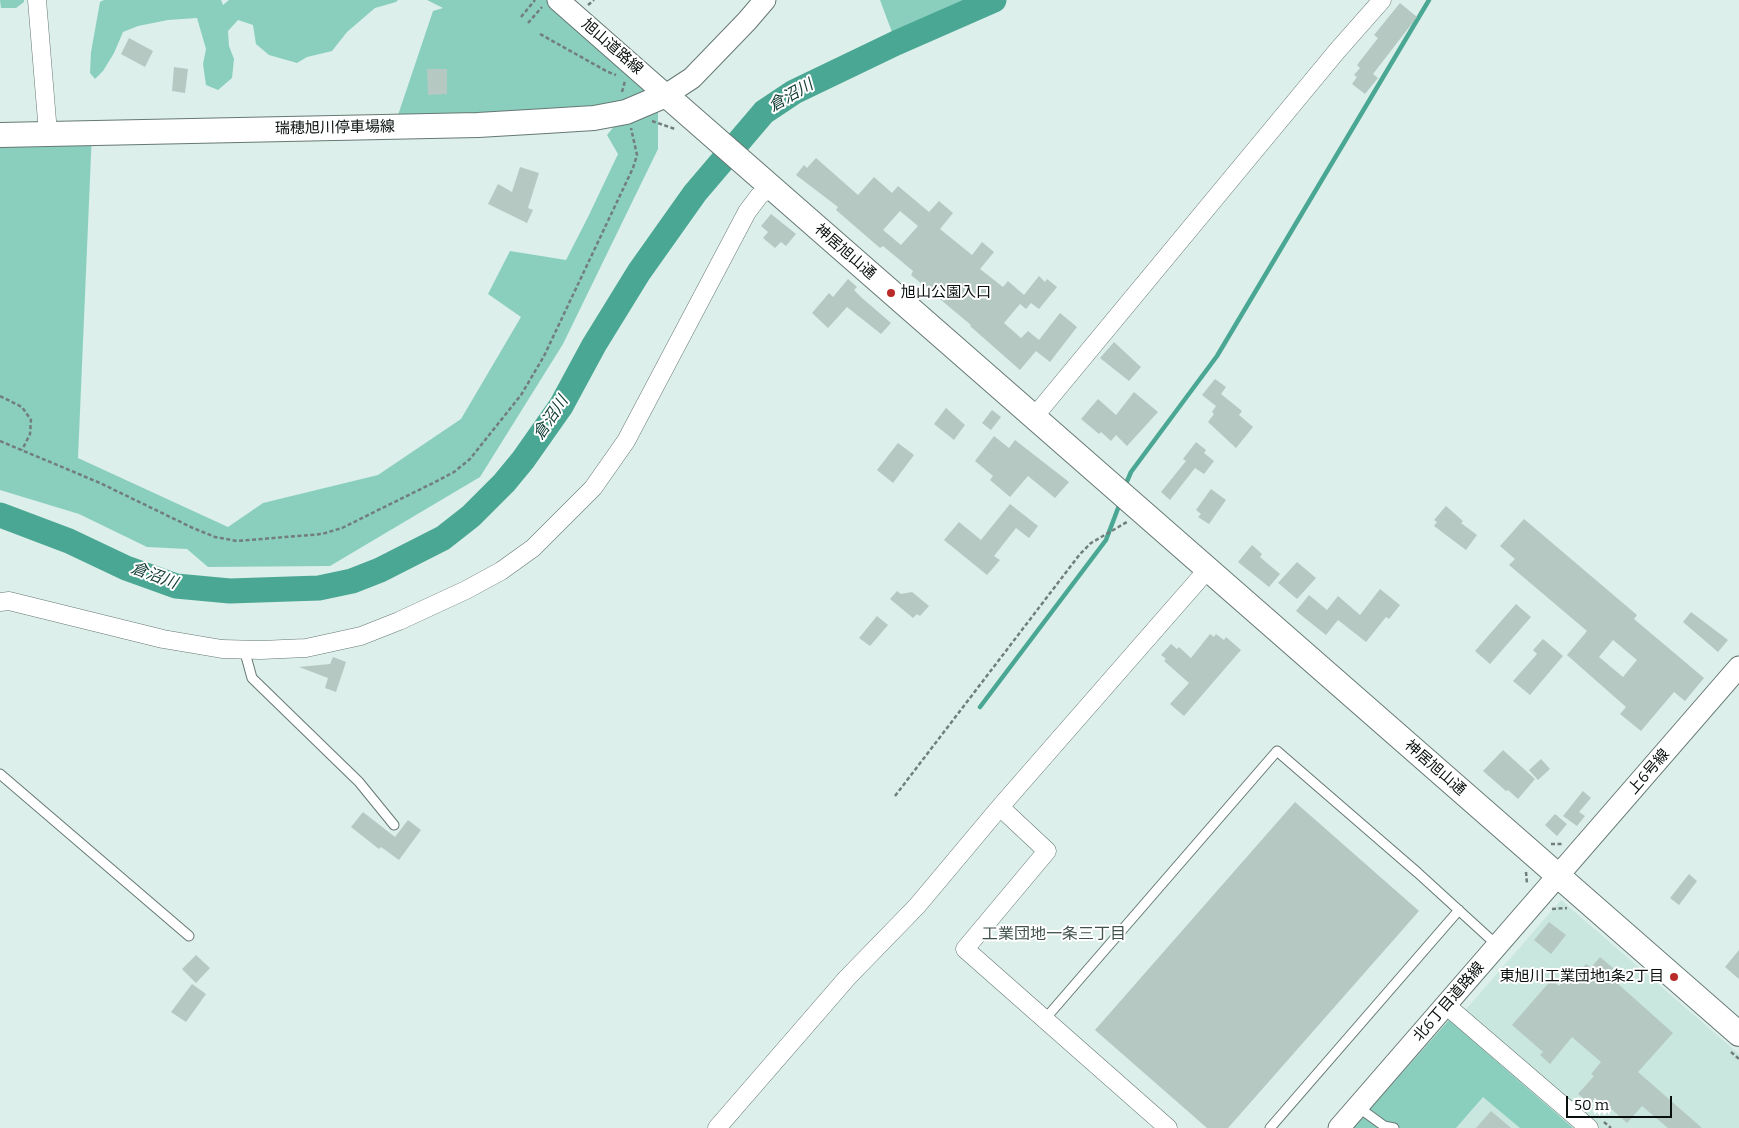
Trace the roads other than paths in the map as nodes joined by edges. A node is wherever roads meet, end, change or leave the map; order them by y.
1 (37, 0) edge
2 (765, 0) edge
3 (1382, 0) edge
4 (550, 3) edge
5 (666, 94) junction
6 (48, 133) junction
7 (0, 135) edge
8 (762, 179) junction
9 (1034, 417) junction
10 (1208, 569) junction
11 (0, 602) edge
12 (244, 649) junction
13 (1739, 668) edge
14 (0, 774) edge
15 (1000, 807) junction
16 (394, 824) dead end
17 (1558, 876) junction
18 (1459, 910) junction
19 (189, 936) dead end
20 (1498, 946) junction
21 (1447, 1006) junction
22 (1045, 1019) junction
23 (1739, 1034) edge
24 (1358, 1107) junction
25 (716, 1128) edge
26 (1168, 1128) edge
27 (1270, 1128) edge
28 (1339, 1128) edge
29 (1394, 1128) edge
30 (1589, 1128) edge

1 - 6 street
2 - 5 street
3 - 9 street
4 - 5 street, 旭山道路線
5 - 6 main road, 瑞穂旭川停車場線
5 - 8 main road, 神居旭山通
6 - 7 main road, 瑞穂旭川停車場線
8 - 9 main road, 神居旭山通
8 - 12 street
9 - 10 main road, 神居旭山通
10 - 15 street
10 - 17 main road, 神居旭山通
11 - 12 street
12 - 16 lane
13 - 17 street, 上6号線
14 - 19 lane
15 - 22 street
15 - 25 street
17 - 20 street, 北6丁目道路線
17 - 23 main road, 神居旭山通
18 - 20 lane
18 - 22 lane
18 - 27 lane
20 - 21 street, 北6丁目道路線
21 - 24 street, 北6丁目道路線
21 - 30 street
22 - 26 street
24 - 28 street, 北6丁目道路線
24 - 29 lane

